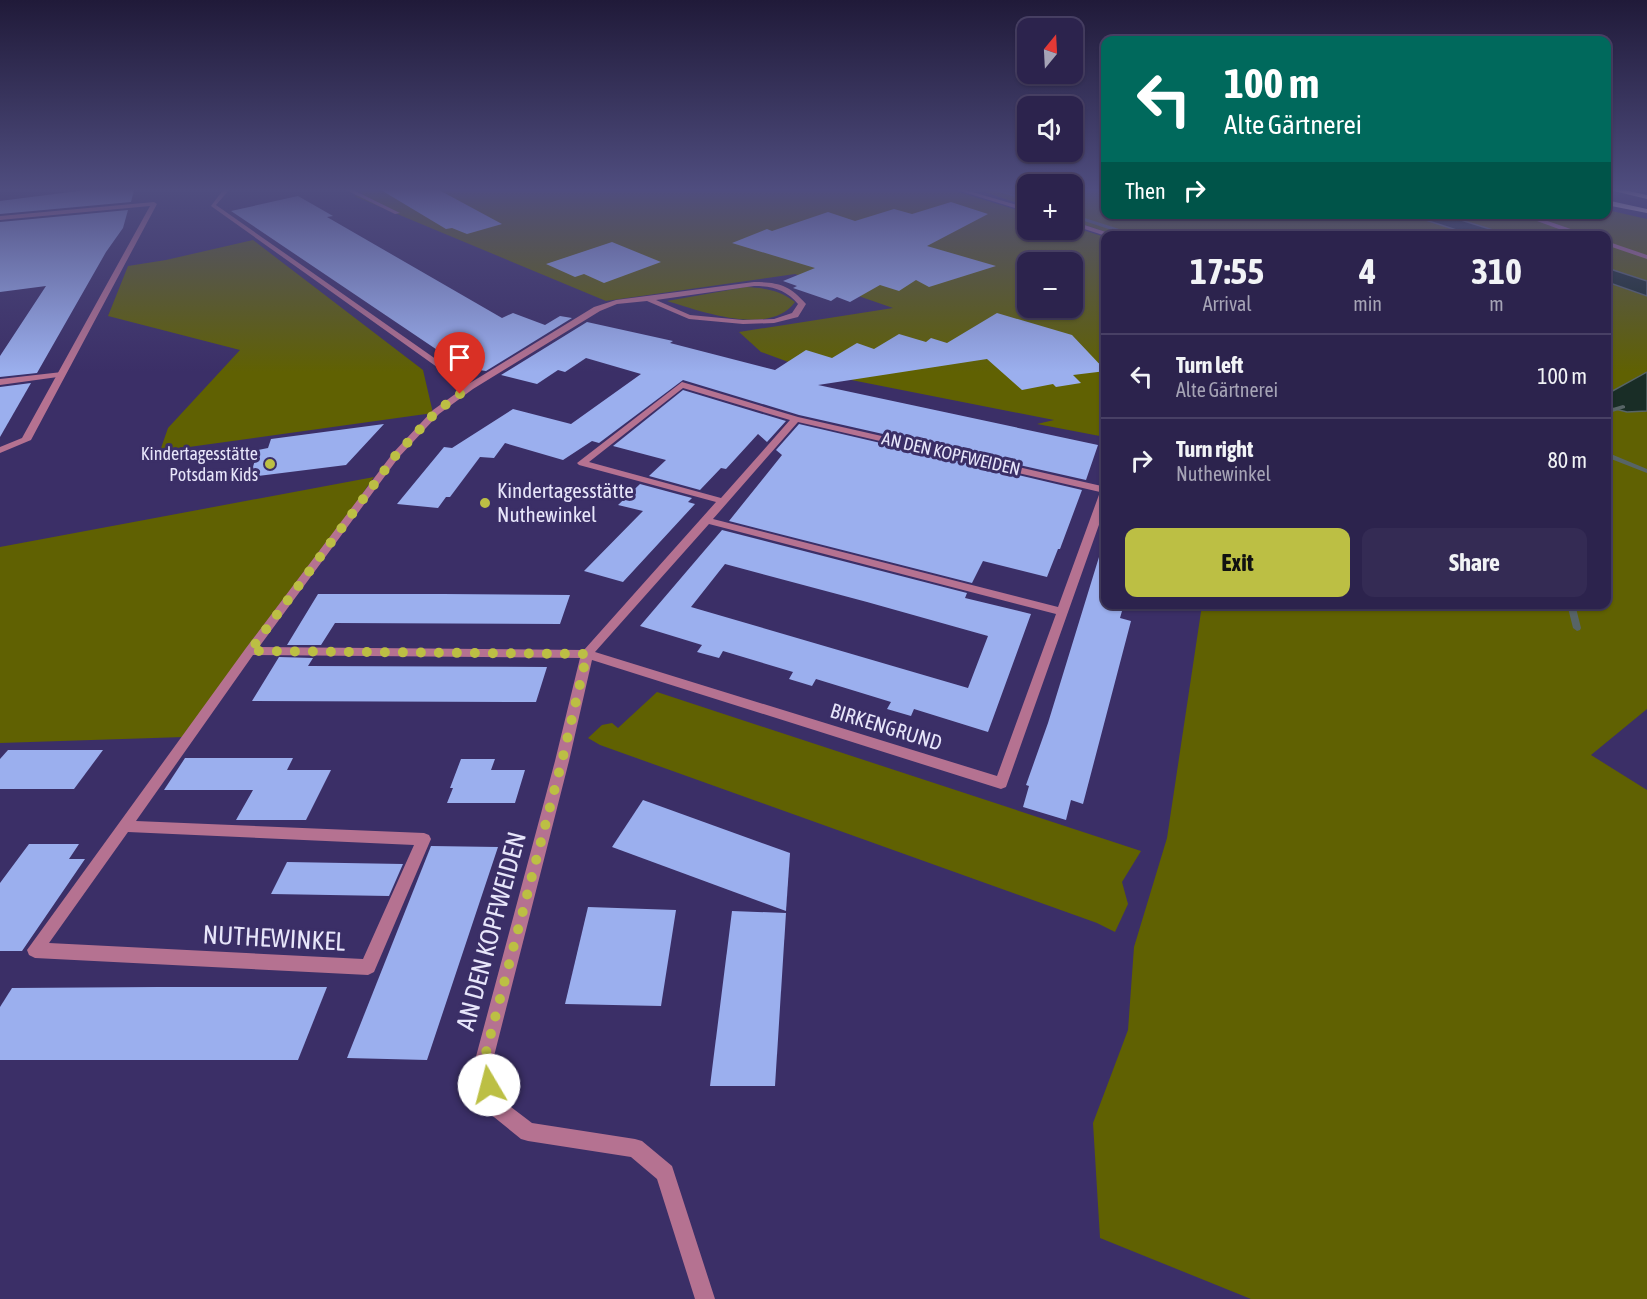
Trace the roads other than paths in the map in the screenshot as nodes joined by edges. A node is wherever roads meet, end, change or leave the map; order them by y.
1 (129, 251) edge
2 (277, 251) edge
3 (1630, 251) edge
4 (1647, 256) edge
5 (648, 299) junction
6 (62, 374) junction
7 (0, 382) edge
8 (470, 387) junction
9 (796, 419) junction
10 (0, 450) edge
11 (1101, 489) edge
12 (722, 501) junction
13 (1101, 504) edge
14 (706, 520) junction
15 (1061, 612) junction
16 (250, 651) junction
17 (587, 654) junction
18 (124, 826) junction
19 (705, 1299) edge

1 - 6 street
2 - 8 street
3 - 4 street
5 - 5 street, NUTHEWINKEL
5 - 8 street, NUTHEWINKEL
6 - 7 street
6 - 10 street
8 - 16 street, NUTHEWINKEL
9 - 11 street, AN DEN KOPFWEIDEN
9 - 12 street, AN DEN KOPFWEIDEN
9 - 12 street, AN DEN KOPFWEIDEN
12 - 14 street, AN DEN KOPFWEIDEN
13 - 15 street, BIRKENGRUND
14 - 15 street
14 - 17 street, AN DEN KOPFWEIDEN
15 - 17 street, BIRKENGRUND
16 - 17 street
16 - 18 street, NUTHEWINKEL
17 - 19 street, AN DEN KOPFWEIDEN
18 - 18 street, NUTHEWINKEL

